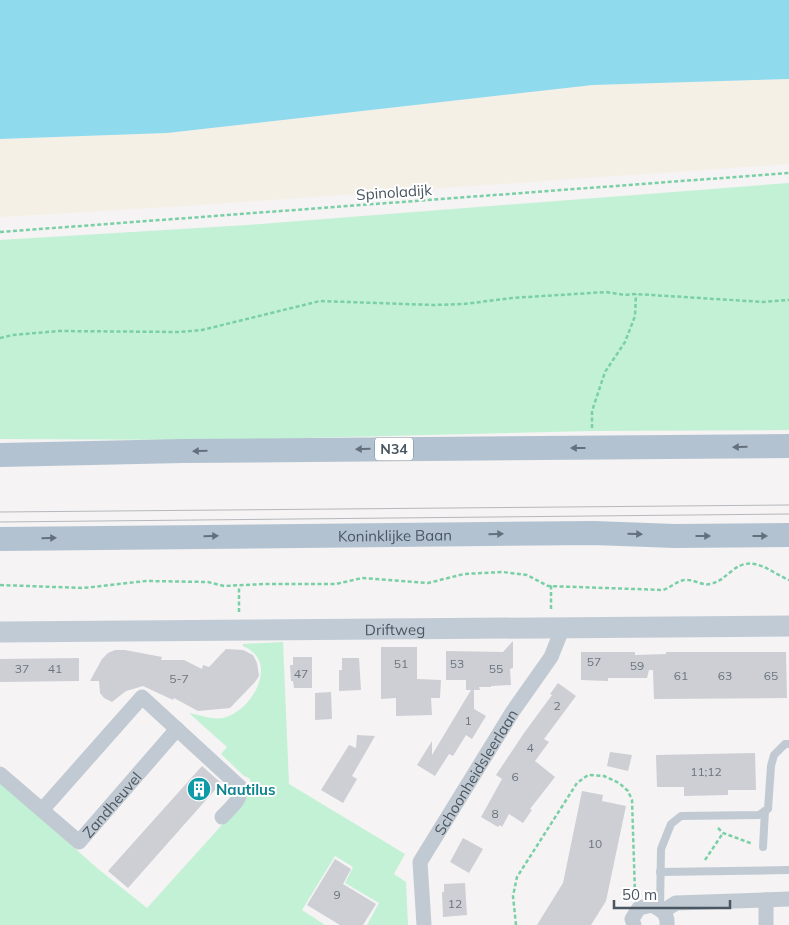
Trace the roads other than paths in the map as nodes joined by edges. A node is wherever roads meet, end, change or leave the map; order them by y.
1 (789, 446) edge
2 (0, 455) edge
3 (789, 535) edge
4 (0, 539) edge
5 (557, 619) junction
6 (789, 626) edge
7 (0, 632) edge
8 (178, 729) junction
9 (789, 744) edge
10 (0, 774) edge
11 (42, 810) junction
12 (765, 811) junction
13 (222, 817) dead end
14 (763, 847) road end
15 (789, 870) edge
16 (660, 872) junction
17 (789, 899) edge
18 (766, 900) junction
19 (663, 915) edge
20 (424, 925) edge
21 (633, 925) edge
22 (766, 925) edge

1 -> 2 main road, N34
4 -> 3 main road, Koninklijke Baan
5 - 6 street, Driftweg
5 - 7 street, Driftweg
5 - 20 street, Schoonheidsleerlaan
8 - 11 street
8 - 11 street, Zandheuvel
8 - 13 street
9 - 12 lane
10 - 11 street, Zandheuvel
12 - 14 lane
12 - 16 lane
15 - 16 lane
16 - 19 lane
17 - 18 street
18 - 19 street
18 - 22 street
19 - 21 street

